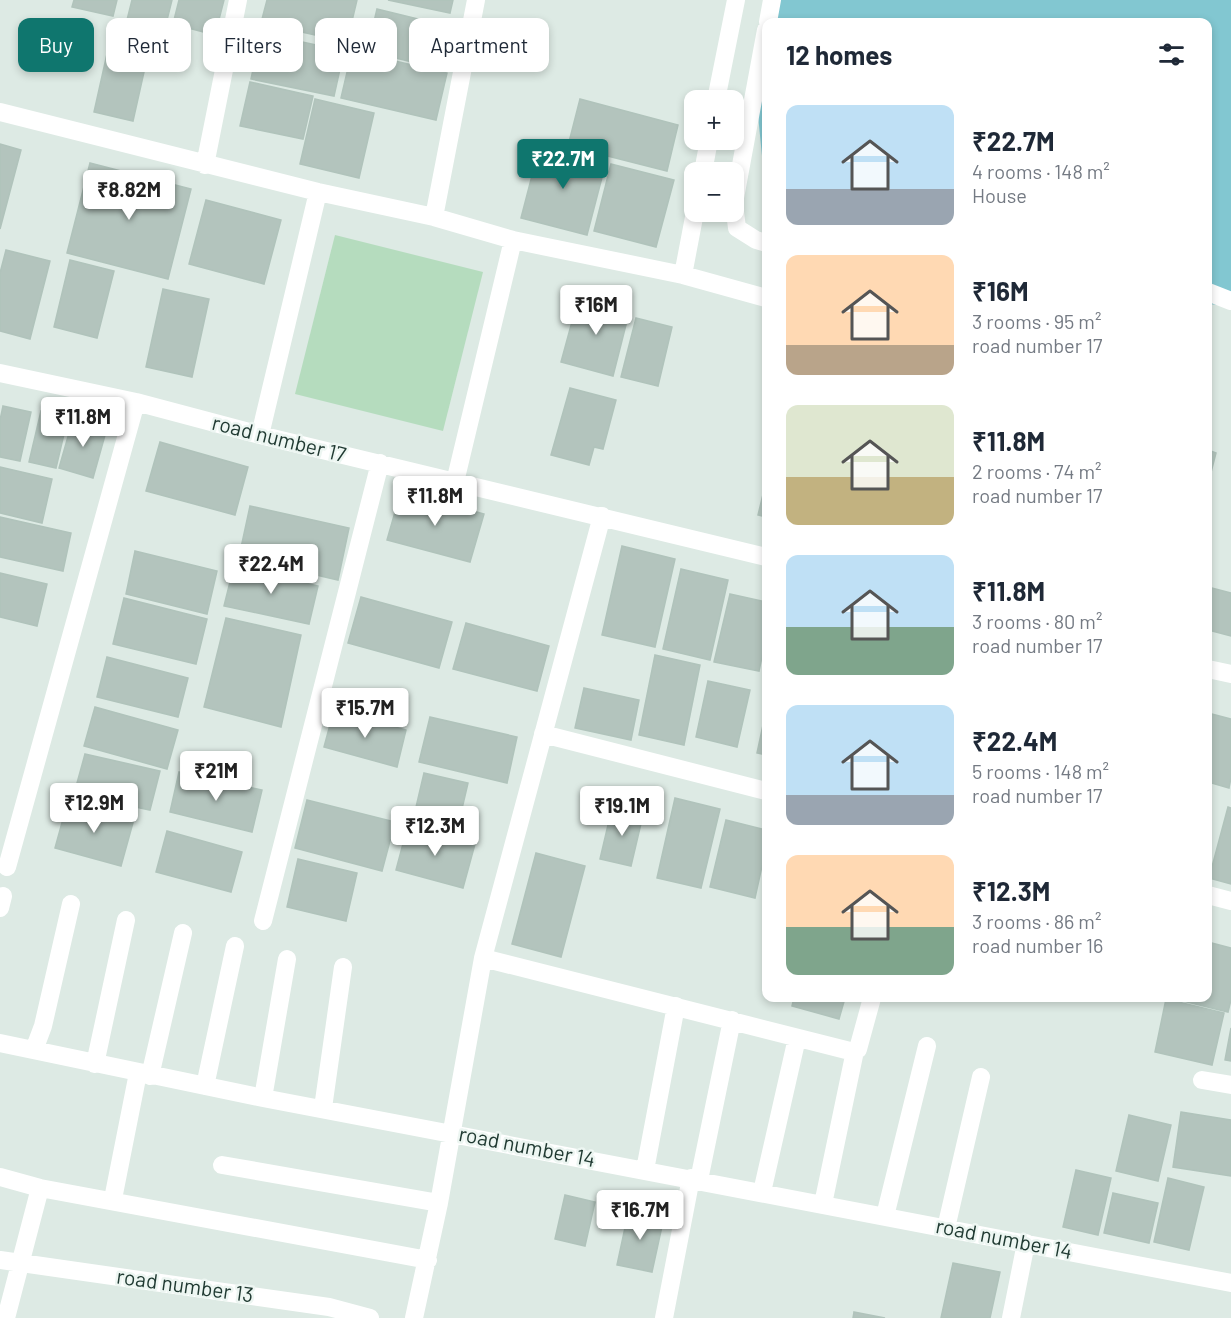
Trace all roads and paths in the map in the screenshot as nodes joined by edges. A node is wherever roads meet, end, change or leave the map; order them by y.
1 (238, 0) edge
2 (476, 0) edge
3 (736, 0) edge
4 (772, 0) edge
5 (769, 18) edge
6 (762, 52) edge
7 (718, 90) edge
8 (0, 112) edge
9 (742, 162) edge
10 (205, 165) junction
11 (318, 192) junction
12 (434, 217) junction
13 (693, 222) edge
14 (736, 222) edge
15 (513, 240) junction
16 (762, 242) edge
17 (683, 275) junction
18 (1212, 294) edge
19 (762, 297) edge
20 (1231, 301) edge
21 (0, 373) edge
22 (136, 402) junction
23 (260, 435) junction
24 (380, 463) junction
25 (455, 482) junction
26 (602, 516) junction
27 (762, 556) edge
28 (1212, 670) edge
29 (1231, 674) edge
30 (543, 734) junction
31 (762, 790) edge
32 (7, 867) dead end
33 (1212, 896) edge
34 (1231, 901) edge
35 (71, 904) dead end
36 (126, 920) dead end
37 (263, 921) dead end
38 (183, 933) dead end
39 (235, 946) dead end
40 (483, 958) junction
41 (287, 959) dead end
42 (343, 966) dead end
43 (871, 1002) edge
44 (676, 1006) junction
45 (732, 1020) junction
46 (797, 1038) junction
47 (0, 1043) edge
48 (927, 1046) dead end
49 (34, 1050) junction
50 (855, 1051) junction
51 (95, 1064) junction
52 (144, 1075) junction
53 (981, 1077) dead end
54 (1202, 1080) dead end
55 (205, 1086) junction
56 (1231, 1086) edge
57 (263, 1098) junction
58 (323, 1108) junction
59 (450, 1132) junction
60 (222, 1166) dead end
61 (645, 1170) junction
62 (0, 1177) edge
63 (695, 1179) junction
64 (40, 1188) junction
65 (762, 1192) junction
66 (112, 1199) junction
67 (439, 1203) junction
68 (823, 1204) junction
69 (885, 1216) junction
70 (946, 1228) junction
71 (1026, 1243) junction
72 (0, 1260) edge
73 (428, 1260) junction
74 (20, 1263) junction
75 (1231, 1283) edge
76 (327, 1312) edge
77 (6, 1318) edge
78 (370, 1318) edge
79 (414, 1318) edge
80 (664, 1318) edge
81 (1011, 1318) edge

1 - 10 street
2 - 12 street
3 - 7 street
4 - 5 street
6 - 9 street
8 - 10 street
10 - 11 street
11 - 12 street
11 - 23 street
12 - 15 street
13 - 17 street
14 - 16 street
15 - 17 street
15 - 25 street
17 - 19 street
18 - 20 street
21 - 22 street, road number 17
22 - 23 street, road number 17
22 - 32 street
23 - 24 street, road number 17
24 - 25 street, road number 17
24 - 37 street
25 - 26 street, road number 17
26 - 27 street, road number 17
26 - 30 street
28 - 29 street
30 - 31 street
30 - 40 street
33 - 34 street
35 - 49 street
36 - 51 street
38 - 52 street
39 - 55 street
40 - 44 street
40 - 59 street
41 - 57 street
42 - 58 street
43 - 50 street
44 - 45 street
44 - 61 street
45 - 46 street
45 - 63 street
46 - 50 street
46 - 65 street
47 - 49 street, road number 14
48 - 69 street
49 - 51 street, road number 14
50 - 68 street
51 - 52 street, road number 14
52 - 55 street, road number 14
52 - 66 street
53 - 70 street
54 - 56 street
55 - 57 street, road number 14
57 - 58 street, road number 14
58 - 59 street, road number 14
59 - 61 street, road number 14
59 - 67 street
60 - 67 street
61 - 63 street, road number 14
62 - 64 street
63 - 65 street, road number 14
63 - 80 street
64 - 66 street
64 - 74 street
65 - 68 street, road number 14
66 - 73 street
67 - 73 street
68 - 69 street, road number 14
69 - 70 street, road number 14
70 - 71 street, road number 14
71 - 75 street, road number 14
71 - 81 street
72 - 74 street, road number 13
73 - 79 street
74 - 76 street, road number 13
74 - 77 street
76 - 78 street, road number 13

